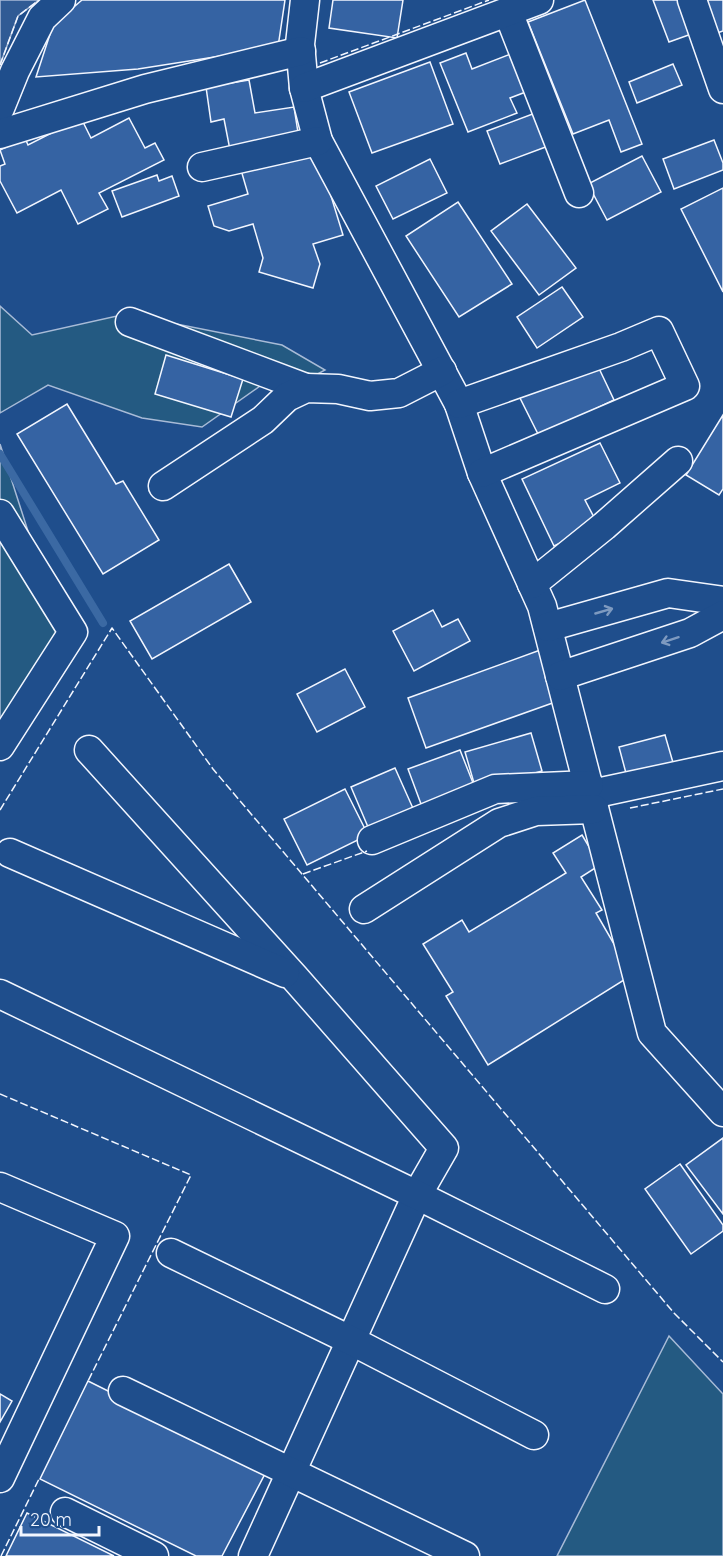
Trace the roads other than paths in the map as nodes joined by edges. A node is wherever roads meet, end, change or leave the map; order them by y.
1 (61, 0) edge
2 (305, 0) edge
3 (539, 0) edge
4 (692, 0) edge
5 (507, 12) junction
6 (301, 51) junction
7 (304, 88) junction
8 (723, 89) edge
9 (0, 108) edge
10 (0, 134) edge
11 (318, 141) junction
12 (201, 167) dead end
13 (579, 193) dead end
14 (130, 322) dead end
15 (442, 371) junction
16 (306, 388) junction
17 (459, 404) junction
18 (678, 461) dead end
19 (482, 473) junction
20 (163, 486) dead end
21 (0, 514) edge
22 (532, 584) junction
23 (723, 601) edge
24 (723, 615) edge
25 (548, 627) junction
26 (560, 676) junction
27 (0, 746) edge
28 (89, 750) dead end
29 (723, 766) edge
30 (592, 796) junction
31 (372, 840) dead end
32 (10, 853) dead end
33 (364, 909) dead end
34 (295, 978) junction
35 (0, 994) edge
36 (723, 1112) edge
37 (0, 1187) edge
38 (417, 1195) junction
39 (171, 1253) dead end
40 (605, 1289) dead end
41 (352, 1341) junction
42 (123, 1391) dead end
43 (534, 1435) dead end
44 (291, 1472) junction
45 (0, 1478) edge
46 (65, 1512) dead end
47 (154, 1556) edge
48 (253, 1556) edge
49 (465, 1556) edge

1 - 9 street
2 - 6 street
3 - 5 street
4 - 8 street
5 - 7 street
5 - 13 street
6 - 7 street
6 - 10 street
7 - 11 street
11 - 12 street
11 - 15 street
14 - 16 street
15 - 16 street
15 - 17 street
16 - 20 street
17 - 19 street
17 - 19 street
18 - 22 street
19 - 22 street
21 - 27 street
22 - 25 street
25 -> 23 street
24 -> 26 street
25 - 26 street
26 - 30 street
28 - 34 street
29 - 30 street
30 - 31 street
30 - 33 street
30 - 36 street
32 - 34 street
34 - 38 street
35 - 38 street
37 - 45 street
38 - 40 street
38 - 41 street
39 - 41 street
41 - 43 street
41 - 44 street
42 - 44 street
44 - 48 street
44 - 49 street
46 - 47 street

